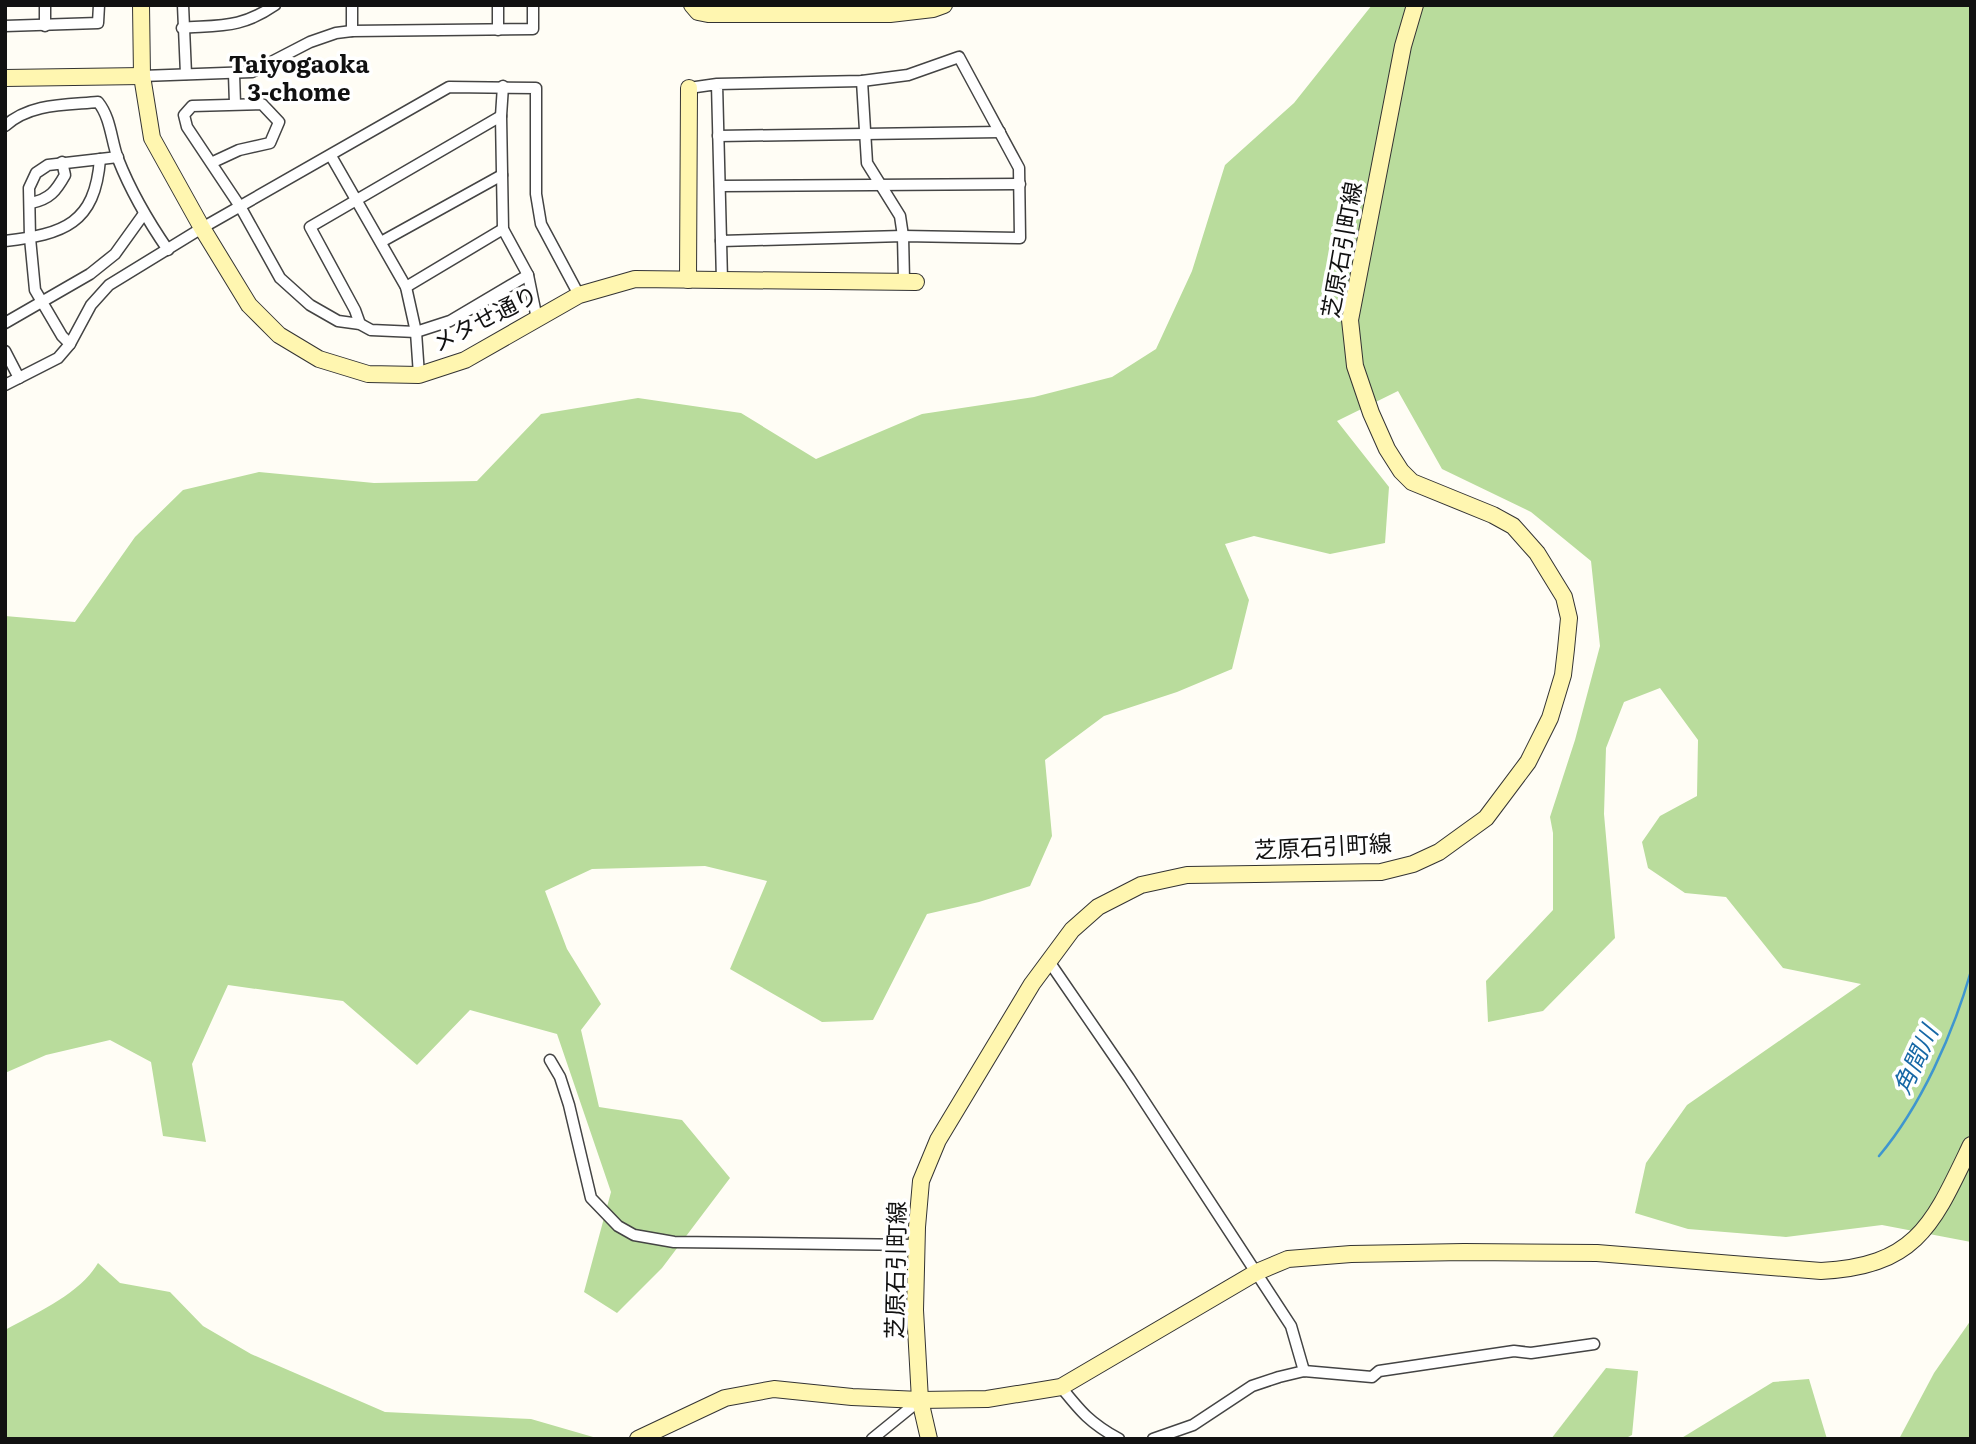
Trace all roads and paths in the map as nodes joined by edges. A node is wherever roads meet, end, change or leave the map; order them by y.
1 (45, 5) edge
2 (99, 5) edge
3 (141, 5) edge
4 (183, 5) edge
5 (275, 5) edge
6 (352, 5) edge
7 (498, 5) edge
8 (533, 5) edge
9 (944, 5) edge
10 (1415, 5) edge
11 (695, 9) edge
12 (781, 9) edge
13 (5, 26) edge
14 (45, 26) junction
15 (182, 28) junction
16 (498, 30) junction
17 (352, 31) junction
18 (186, 74) junction
19 (233, 75) junction
20 (142, 76) junction
21 (5, 78) edge
22 (862, 81) junction
23 (717, 84) junction
24 (503, 86) junction
25 (689, 88) joint
26 (236, 104) junction
27 (501, 116) junction
28 (5, 126) edge
29 (1000, 132) junction
30 (865, 134) junction
31 (718, 136) junction
32 (331, 156) junction
33 (118, 157) junction
34 (100, 159) junction
35 (62, 162) junction
36 (211, 163) junction
37 (502, 175) junction
38 (1020, 184) junction
39 (880, 185) junction
40 (719, 186) junction
41 (356, 202) junction
42 (31, 203) junction
43 (241, 208) junction
44 (143, 215) junction
45 (202, 228) junction
46 (503, 229) junction
47 (903, 236) junction
48 (30, 238) junction
49 (5, 241) edge
50 (721, 241) junction
51 (381, 242) junction
52 (168, 250) junction
53 (528, 275) junction
54 (688, 280) junction
55 (722, 281) junction
56 (910, 281) joint
57 (406, 287) junction
58 (579, 295) junction
59 (42, 301) junction
60 (537, 319) junction
61 (5, 323) edge
62 (360, 324) junction
63 (416, 332) junction
64 (70, 344) junction
65 (5, 351) edge
66 (419, 375) junction
67 (19, 378) junction
68 (5, 385) edge
69 (1048, 960) junction
70 (550, 1060) dead end
71 (1971, 1145) edge
72 (916, 1245) junction
73 (1257, 1272) junction
74 (1594, 1344) dead end
75 (1304, 1371) junction
76 (1061, 1387) junction
77 (920, 1400) junction
78 (638, 1439) edge
79 (872, 1439) edge
80 (929, 1439) edge
81 (1119, 1439) edge
82 (1153, 1439) edge

1 - 14 street
2 - 14 street
3 - 20 street, メタせ通り
4 - 15 street
5 - 15 street
6 - 17 street
7 - 16 street
8 - 16 street
9 - 12 street
10 - 69 street, 芝原石引町線
11 - 12 street
13 - 14 street
15 - 18 street
16 - 17 street
17 - 19 street
18 - 19 street
18 - 20 street
19 - 26 street
20 - 21 street
20 - 45 street, メタせ通り
22 - 23 street
22 - 29 street
22 - 30 street
23 - 25 street
23 - 31 street
24 - 27 street
24 - 32 street
24 - 58 street
25 - 54 street
26 - 36 street
26 - 36 street
27 - 37 street
27 - 41 street
28 - 33 street
29 - 30 street
29 - 38 street
30 - 31 street
30 - 39 street
31 - 40 street
32 - 41 street
32 - 43 street
33 - 34 street
33 - 44 street
34 - 35 street
34 - 48 street
35 - 42 street
35 - 42 street
36 - 43 street
37 - 46 street
37 - 51 street
38 - 39 street
38 - 47 street
39 - 40 street
39 - 47 street
40 - 50 street
41 - 51 street
41 - 62 street
42 - 48 street
43 - 45 street
43 - 62 street
44 - 52 street
44 - 59 street
45 - 52 street
45 - 66 street, メタせ通り
46 - 53 street
46 - 57 street
47 - 50 street
47 - 56 street
48 - 49 street
48 - 59 street
50 - 55 street
51 - 57 street
52 - 64 street
53 - 60 street
53 - 63 street
54 - 55 street, メタせ通り
54 - 58 street, メタせ通り
55 - 56 street, メタせ通り
57 - 63 street
58 - 60 street, メタせ通り
59 - 61 street
59 - 64 street
60 - 66 street, メタせ通り
62 - 63 street
63 - 66 street
64 - 67 street
65 - 67 street
67 - 68 street
69 - 72 street, 芝原石引町線
69 - 73 street
70 - 72 street
71 - 73 street
72 - 77 street, 芝原石引町線
73 - 75 street
73 - 76 street
74 - 75 street
75 - 82 street
76 - 77 street
76 - 81 street
77 - 78 street
77 - 79 street
77 - 80 street, 芝原石引町線

